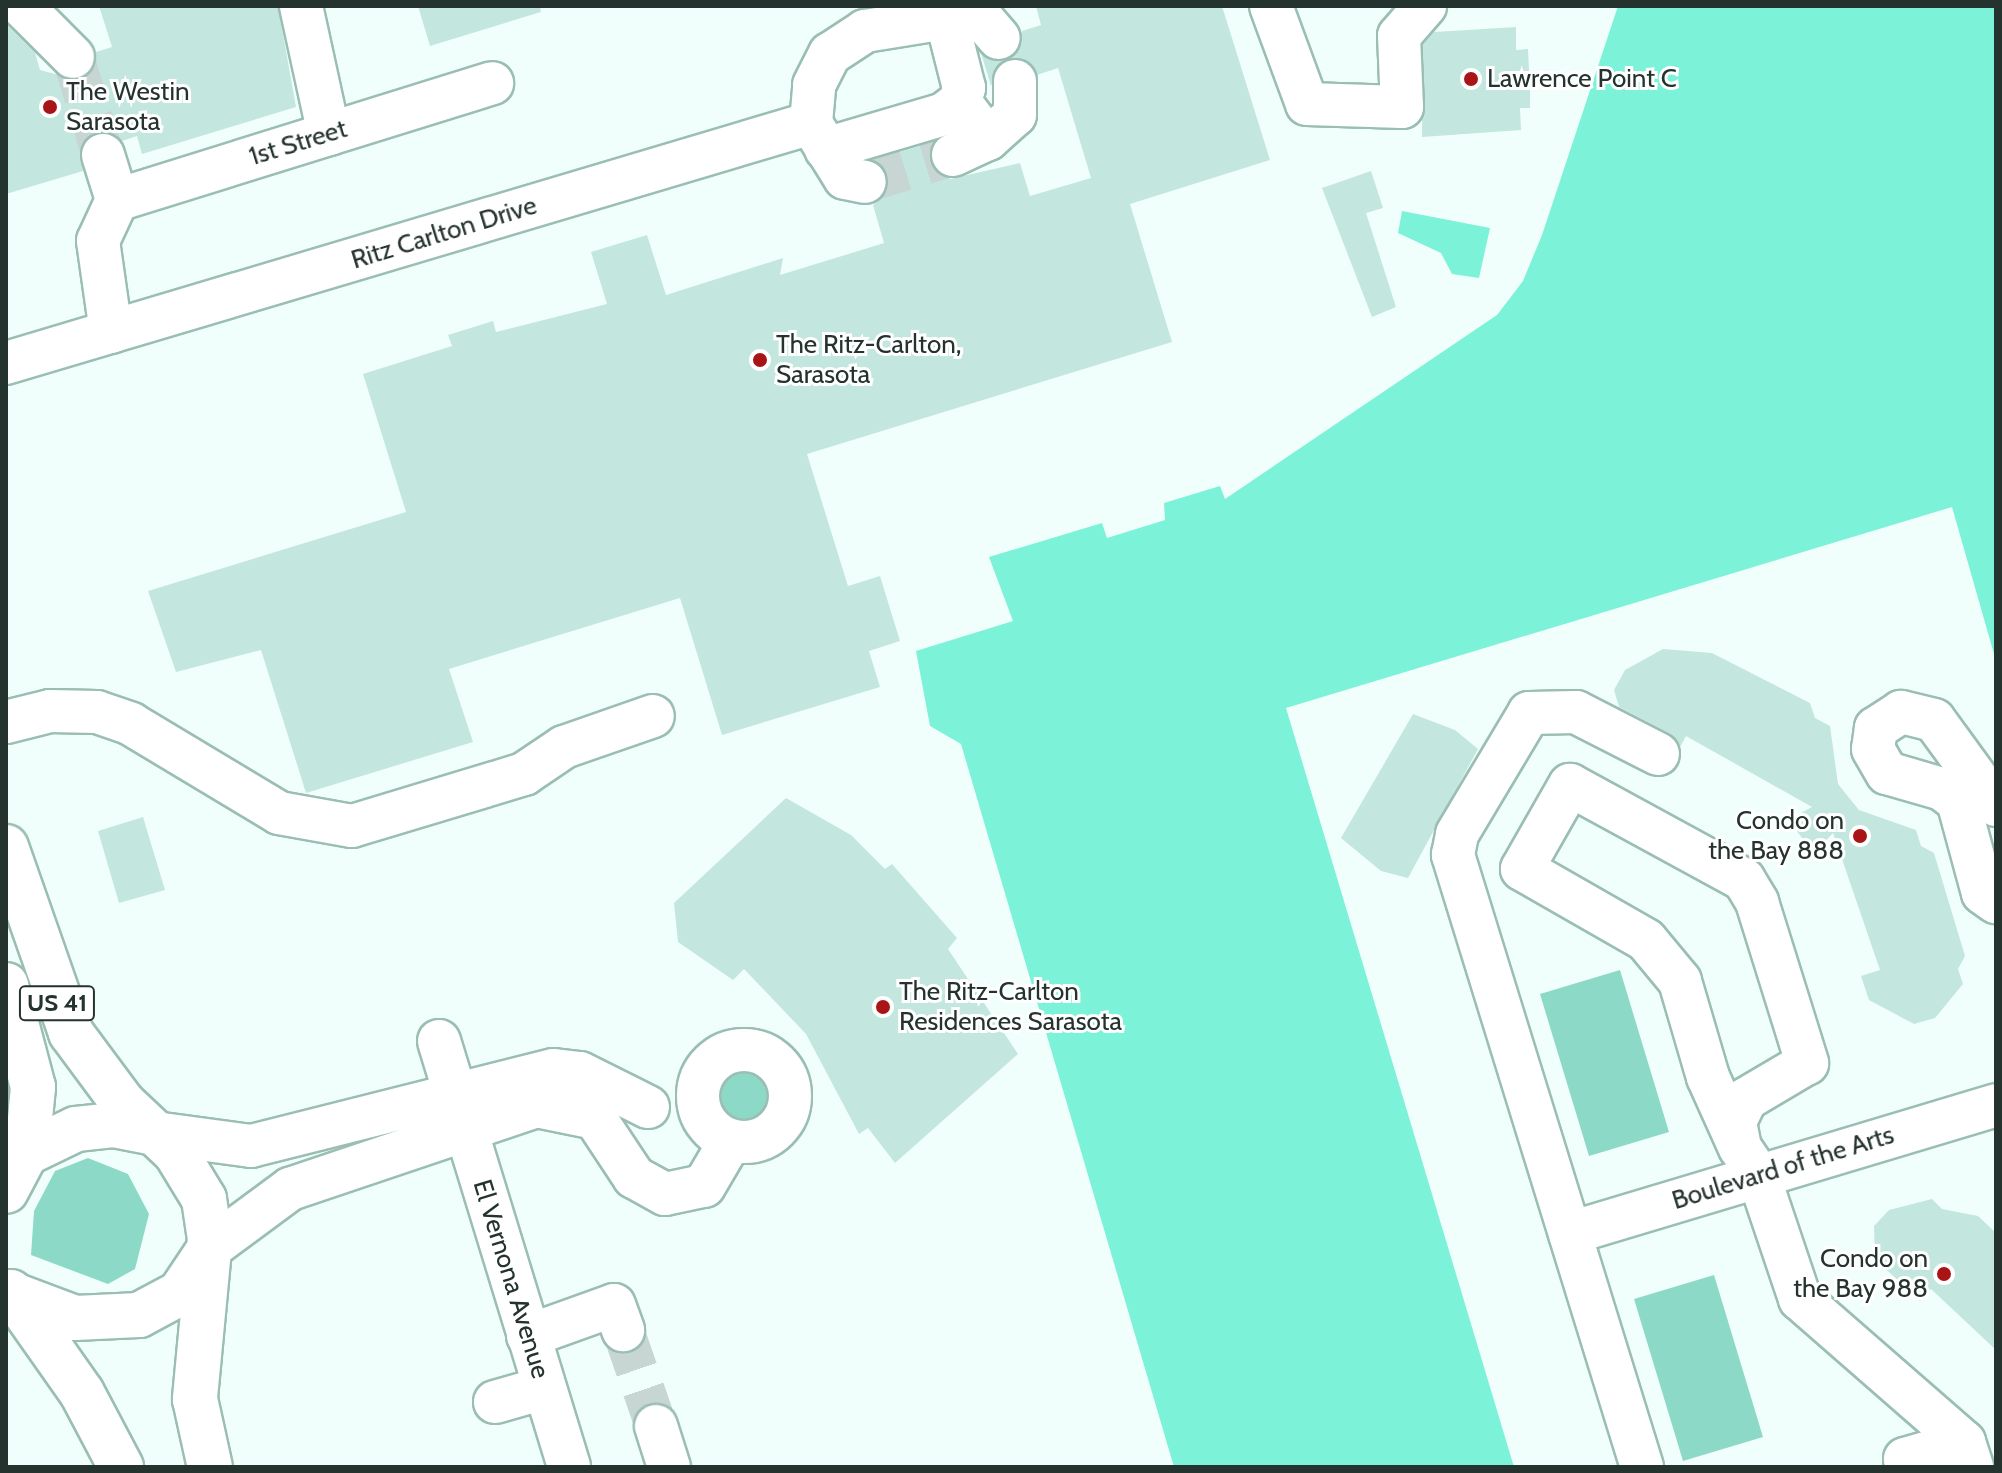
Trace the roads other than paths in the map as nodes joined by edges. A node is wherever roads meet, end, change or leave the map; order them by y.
1 (22, 6) edge
2 (301, 6) edge
3 (1271, 6) edge
4 (1425, 6) edge
5 (922, 12) edge
6 (999, 38) dead end
7 (73, 57) tunnel mouth
8 (1015, 81) dead end
9 (492, 83) dead end
10 (960, 102) junction
11 (329, 134) junction
12 (819, 136) junction
13 (103, 155) tunnel mouth
14 (865, 182) dead end
15 (113, 205) junction
16 (111, 332) junction
17 (6, 363) edge
18 (653, 716) dead end
19 (6, 722) edge
20 (1658, 754) dead end
21 (1996, 805) edge
22 (6, 847) edge
23 (1996, 902) edge
24 (6, 985) edge
25 (439, 1041) dead end
26 (699, 1090) junction
27 (451, 1092) junction
28 (1996, 1105) edge
29 (648, 1107) junction
30 (602, 1124) junction
31 (464, 1132) junction
32 (155, 1133) junction
33 (731, 1140) junction
34 (16, 1157) edge
35 (1749, 1161) junction
36 (6, 1191) edge
37 (1570, 1233) junction
38 (209, 1249) junction
39 (180, 1293) junction
40 (8, 1300) edge
41 (623, 1330) tunnel mouth
42 (528, 1336) junction
43 (544, 1388) junction
44 (495, 1402) dead end
45 (656, 1426) tunnel mouth
46 (1968, 1455) edge
47 (121, 1467) edge
48 (186, 1467) edge
49 (210, 1467) edge
50 (569, 1467) edge
51 (669, 1467) edge
52 (1642, 1467) edge
53 (1907, 1467) edge

1 - 7 street
2 - 11 street
3 - 4 street
5 - 6 street
5 - 10 street
5 - 12 street
8 - 10 street
9 - 11 street, 1st Street
10 - 12 street, Ritz Carlton Drive
11 - 15 street, 1st Street
12 - 14 street
12 - 16 street, Ritz Carlton Drive
13 - 15 street
15 - 16 street
16 - 17 street, Ritz Carlton Drive
18 - 19 street
20 - 37 street
21 - 23 street
22 - 32 main road, US 41
24 - 34 main road, US 41
25 - 27 street, El Vernona Avenue
26 - 29 street
26 - 33 street
26 - 33 street
27 - 29 street
27 - 31 street, El Vernona Avenue
27 - 32 street
28 - 35 street, Boulevard of the Arts
29 - 30 street
30 - 31 street
30 - 33 street
31 - 38 street
31 - 42 street, El Vernona Avenue
32 - 34 main road
32 - 38 main road, US 41
34 - 36 main road, US 41
35 - 35 street
35 - 37 street, Boulevard of the Arts
35 - 46 street
37 - 52 street
38 - 39 main road
38 - 49 main road
39 - 40 main road
39 - 48 main road
40 - 47 main road
41 - 42 street
42 - 43 street, El Vernona Avenue
43 - 44 street
43 - 50 street, El Vernona Avenue
45 - 51 street
46 - 53 street

